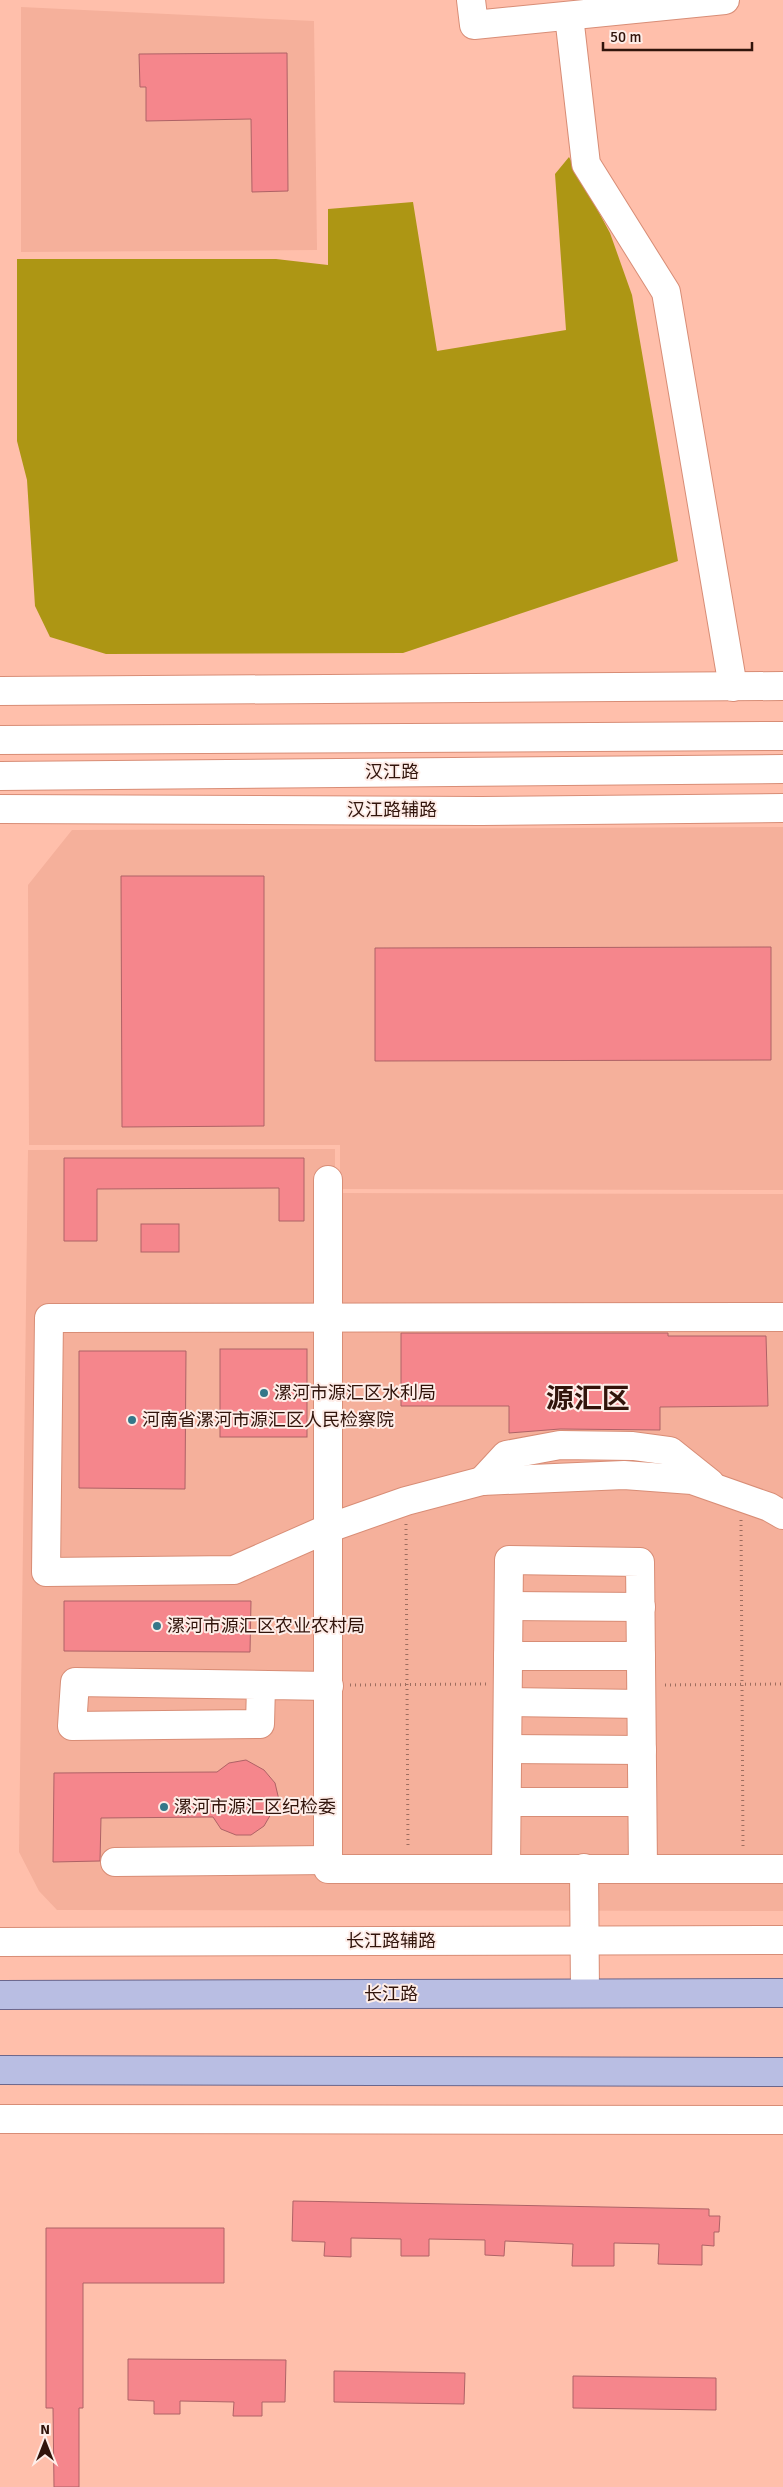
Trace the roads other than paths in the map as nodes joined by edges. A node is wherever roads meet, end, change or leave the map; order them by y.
1 (471, 0) edge
2 (724, 0) edge
3 (569, 16) junction
4 (783, 686) edge
5 (733, 687) junction
6 (0, 691) edge
7 (783, 736) edge
8 (0, 740) edge
9 (783, 769) edge
10 (0, 776) edge
11 (783, 808) edge
12 (0, 809) edge
13 (328, 1180) dead end
14 (329, 1317) junction
15 (783, 1317) edge
16 (783, 1515) edge
17 (330, 1528) junction
18 (509, 1606) junction
19 (641, 1607) junction
20 (508, 1656) junction
21 (641, 1656) junction
22 (261, 1686) junction
23 (330, 1686) junction
24 (508, 1693) junction
25 (642, 1694) junction
26 (508, 1749) junction
27 (642, 1750) junction
28 (507, 1802) junction
29 (642, 1802) junction
30 (328, 1860) junction
31 (115, 1862) dead end
32 (506, 1868) junction
33 (584, 1868) junction
34 (642, 1868) junction
35 (783, 1869) edge
36 (585, 1940) junction
37 (783, 1940) edge
38 (0, 1942) edge
39 (585, 1993) junction
40 (783, 1993) edge
41 (0, 1995) edge
42 (0, 2070) edge
43 (783, 2072) edge
44 (0, 2119) edge
45 (783, 2120) edge

1 - 3 street
2 - 3 street
3 - 5 street
4 - 5 street
5 - 6 street
7 - 8 street, 汉江路
9 - 10 street, 汉江路
11 - 12 street, 汉江路辅路
13 - 14 street
14 - 15 street
14 - 17 street
14 - 17 street
16 - 17 street
17 - 23 street
18 - 19 street
18 - 19 street
18 - 20 street
19 - 21 street
20 - 21 street
20 - 24 street
21 - 25 street
22 - 22 street
22 - 23 street
23 - 30 street
24 - 25 street
24 - 26 street
25 - 27 street
26 - 27 street
26 - 28 street
27 - 29 street
28 - 29 street
28 - 32 street
29 - 34 street
30 - 31 street
30 - 32 street
32 - 33 street
33 - 34 street
33 - 36 street
34 - 35 street
36 - 37 street, 长江路辅路
36 - 38 street, 长江路辅路
36 - 39 street
39 - 40 main road, 长江路
39 - 41 main road, 长江路
42 - 43 main road
44 - 45 street

